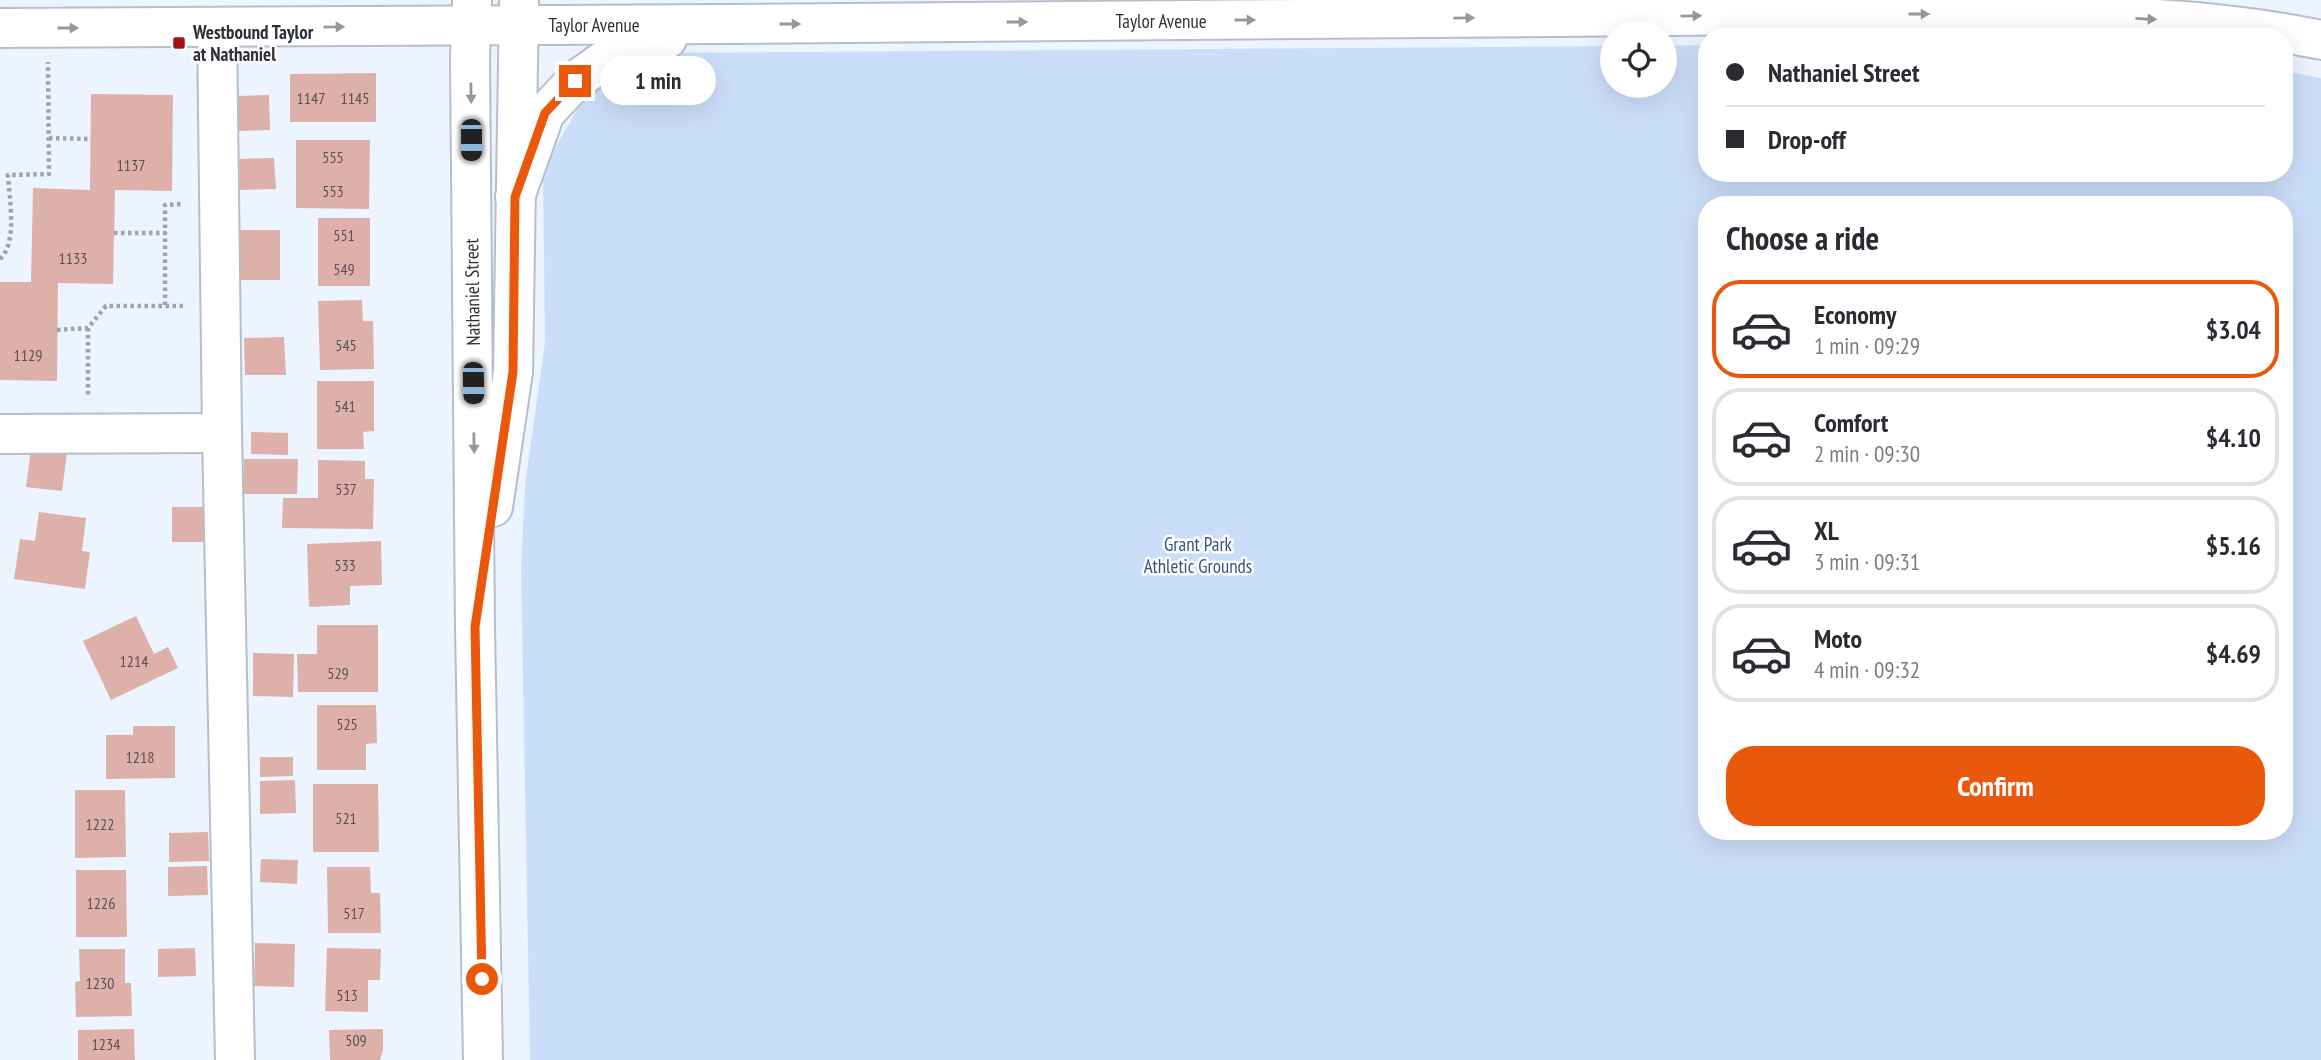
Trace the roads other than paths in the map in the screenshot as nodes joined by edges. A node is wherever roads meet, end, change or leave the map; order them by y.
1 (1396, 10) edge
2 (471, 12) edge
3 (518, 13) edge
4 (721, 24) junction
5 (0, 28) edge
6 (217, 28) junction
7 (2240, 28) edge
8 (2293, 36) edge
9 (2321, 40) edge
10 (515, 197) junction
11 (222, 433) junction
12 (0, 434) edge
13 (475, 627) junction
14 (235, 1060) edge
15 (483, 1060) edge

4 -> 1 main road, Taylor Avenue
1 -> 7 main road, Taylor Avenue
2 - 3 main road, Taylor Avenue
6 -> 2 main road, Taylor Avenue
2 -> 13 main road, Nathaniel Street
3 - 4 main road, Taylor Avenue
3 - 10 main road, Nathaniel Street
4 - 10 main road
5 -> 6 main road, Taylor Avenue
6 - 11 main road
8 -> 9 main road, Taylor Avenue
10 - 13 main road, Nathaniel Street
11 - 12 main road
11 - 14 main road
13 - 15 main road, Nathaniel Street

